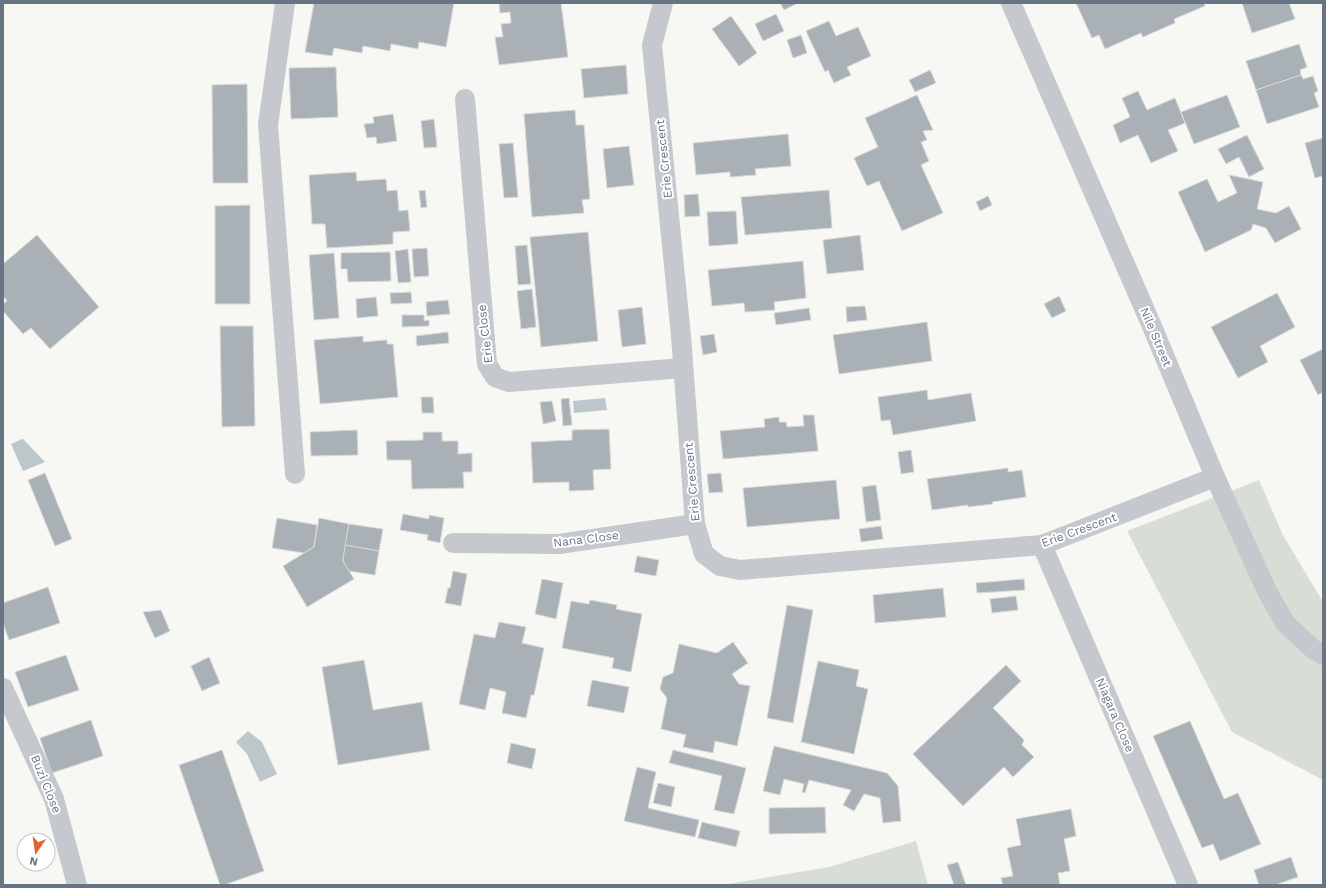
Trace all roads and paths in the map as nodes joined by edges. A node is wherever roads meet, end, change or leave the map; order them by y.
1 (285, 3) edge
2 (663, 3) edge
3 (1011, 3) edge
4 (465, 99) dead end
5 (684, 368) junction
6 (295, 474) dead end
7 (1215, 477) junction
8 (695, 524) junction
9 (453, 543) dead end
10 (1042, 545) junction
11 (1323, 655) edge
12 (3, 688) edge
13 (77, 885) edge
14 (1188, 885) edge

1 - 6 street
2 - 5 street, Erie Crescent
3 - 7 street, Nile Street
4 - 5 street, Erie Close
5 - 8 street, Erie Crescent
7 - 10 street, Erie Crescent
7 - 11 street, Nile Street
8 - 9 street, Nana Close
8 - 10 street, Erie Crescent
10 - 14 street, Niagara Close
12 - 13 street, Buzi Close

